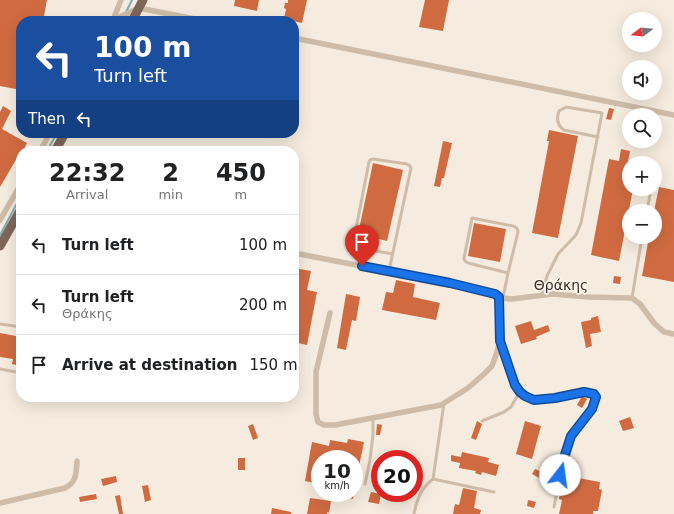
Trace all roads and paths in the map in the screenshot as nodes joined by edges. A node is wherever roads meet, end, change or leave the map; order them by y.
1 (121, 0) edge
2 (141, 4) edge
3 (115, 16) edge
4 (120, 16) edge
5 (135, 16) edge
6 (186, 16) edge
7 (299, 39) edge
8 (674, 115) edge
9 (598, 137) junction
10 (16, 198) edge
11 (16, 218) edge
12 (0, 220) edge
13 (641, 244) edge
14 (0, 246) edge
15 (299, 254) edge
16 (393, 254) junction
17 (390, 271) junction
18 (508, 273) junction
19 (542, 295) junction
20 (501, 297) junction
21 (632, 298) junction
22 (330, 313) dead end
23 (0, 324) edge
24 (16, 326) edge
25 (674, 334) edge
26 (500, 341) junction
27 (0, 369) edge
28 (16, 372) edge
29 (520, 392) junction
30 (444, 403) junction
31 (373, 417) junction
32 (482, 421) dead end
33 (77, 461) dead end
34 (433, 479) junction
35 (365, 484) dead end
36 (494, 492) dead end
37 (0, 503) edge
38 (554, 507) dead end
39 (414, 514) edge

1 - 3 street
2 - 4 street
2 - 5 main road
2 - 6 street
7 - 8 street
9 - 9 lane
9 - 19 lane
10 - 12 street
11 - 14 main road
13 - 21 lane
15 - 17 street, Θράκης
16 - 16 lane
16 - 17 lane
17 - 20 street, Θράκης
18 - 18 lane
18 - 20 lane
19 - 20 street, Θράκης
19 - 21 street, Θράκης
20 - 26 street
21 - 25 street
22 - 31 street
23 - 24 lane
26 - 29 lane
26 - 30 street
27 - 28 lane
29 - 32 lane
29 - 38 lane
30 - 31 street
30 - 34 lane
31 - 35 lane
33 - 37 street
34 - 36 lane
34 - 39 lane

